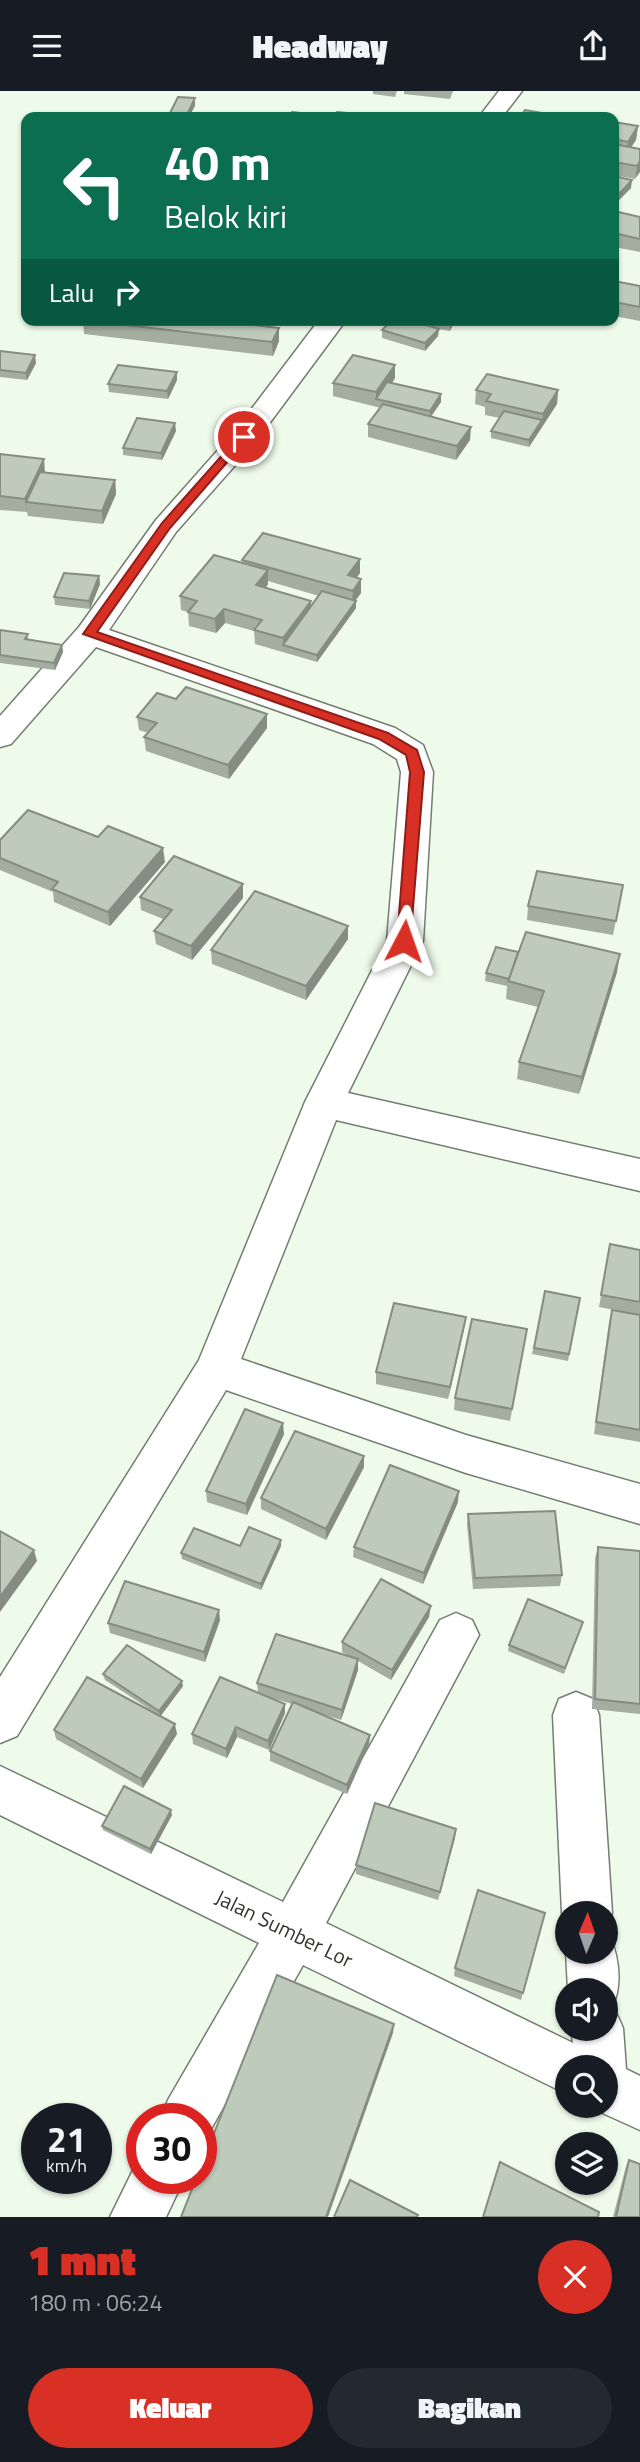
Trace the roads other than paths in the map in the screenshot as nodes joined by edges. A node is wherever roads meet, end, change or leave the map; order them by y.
1 (511, 91) edge
2 (494, 112) edge
3 (328, 326) edge
4 (90, 634) junction
5 (0, 736) edge
6 (324, 1102) junction
7 (640, 1175) edge
8 (216, 1369) junction
9 (640, 1504) edge
10 (456, 1635) dead end
11 (576, 1715) dead end
12 (0, 1720) edge
13 (0, 1790) edge
14 (586, 1901) edge
15 (293, 1933) junction
16 (555, 2063) edge
17 (618, 2093) edge
18 (196, 2103) edge
19 (640, 2104) edge
20 (149, 2194) edge
21 (137, 2217) edge

1 - 2 street
3 - 4 street
4 - 5 street
4 - 6 street
6 - 7 street
6 - 8 street
8 - 9 street
8 - 12 street
10 - 15 street
11 - 14 street
13 - 15 street, Jalan Sumber Lor
15 - 16 street, Jalan Sumber Lor
15 - 18 street
17 - 19 street
20 - 21 street

